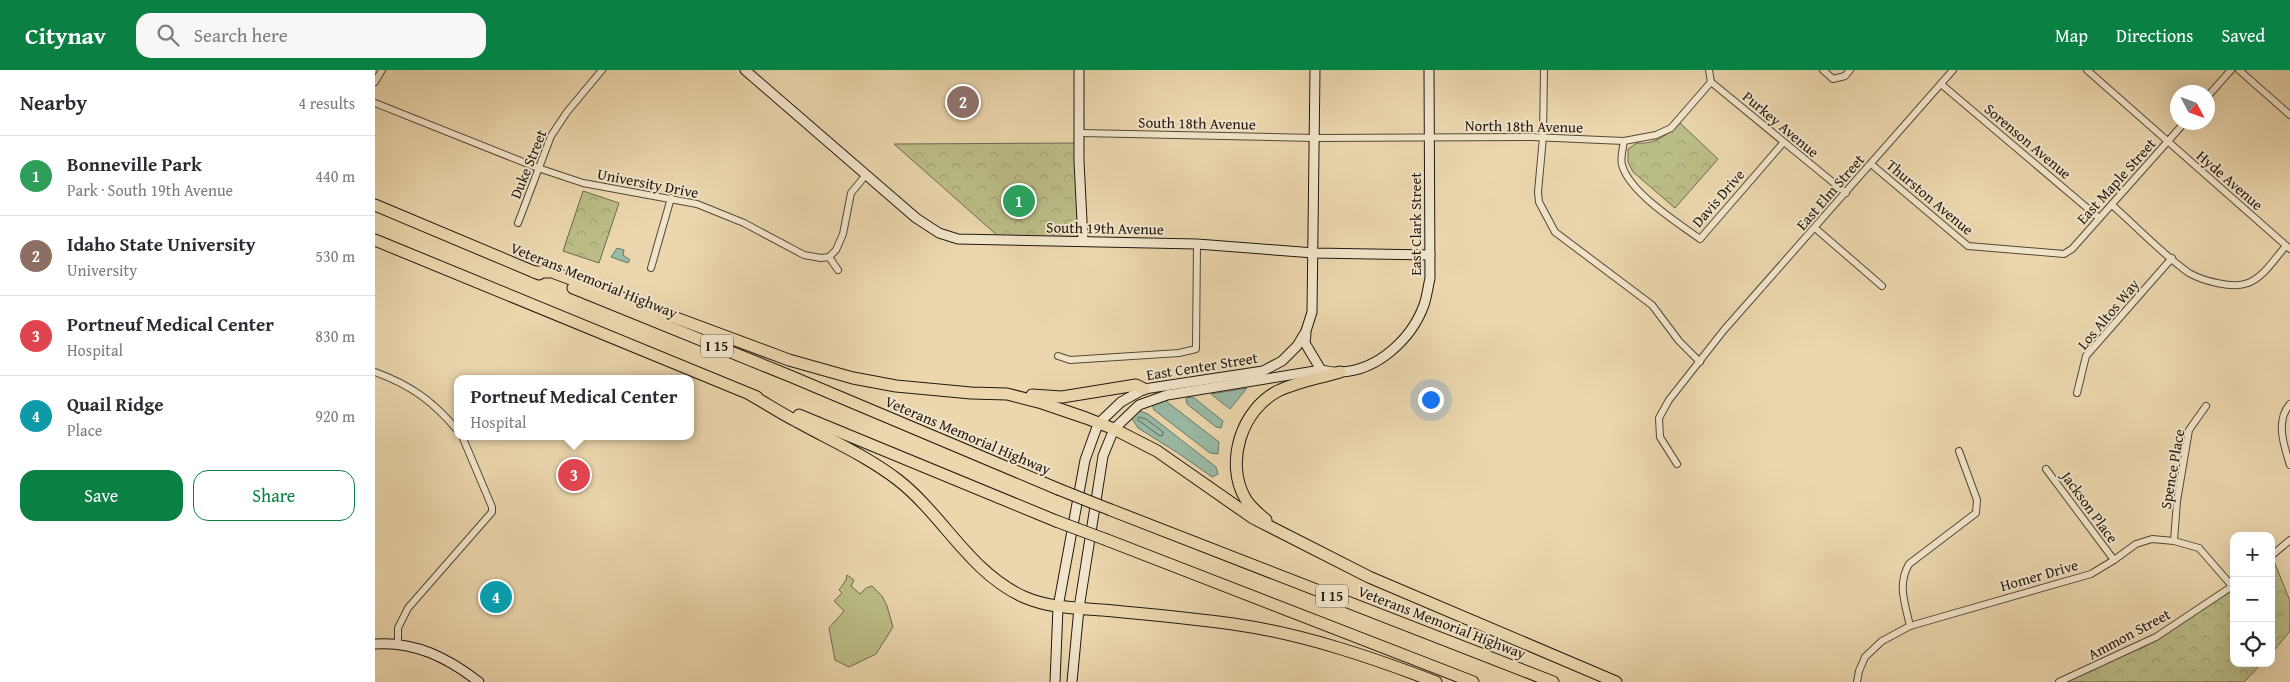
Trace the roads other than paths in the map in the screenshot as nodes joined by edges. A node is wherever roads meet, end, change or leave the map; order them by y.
1 (382, 70) edge
2 (602, 70) edge
3 (745, 70) edge
4 (1079, 70) edge
5 (1315, 70) edge
6 (1429, 70) edge
7 (1543, 70) edge
8 (1709, 70) edge
9 (1823, 70) edge
10 (1850, 70) edge
11 (1953, 70) edge
12 (2087, 70) edge
13 (2231, 70) edge
14 (2239, 70) edge
15 (375, 82) edge
16 (1711, 82) junction
17 (1941, 84) junction
18 (2215, 88) edge
19 (375, 103) edge
20 (2290, 115) edge
21 (2178, 130) edge
22 (1080, 133) junction
23 (1429, 137) junction
24 (1543, 137) junction
25 (1314, 138) junction
26 (1623, 141) junction
27 (2168, 142) junction
28 (1783, 143) junction
29 (1871, 164) junction
30 (538, 168) junction
31 (865, 176) junction
32 (1846, 193) junction
33 (671, 198) junction
34 (375, 205) edge
35 (2111, 205) junction
36 (2099, 218) junction
37 (518, 223) dead end
38 (1815, 228) junction
39 (375, 240) edge
40 (1083, 241) junction
41 (1197, 244) junction
42 (2288, 247) edge
43 (1314, 253) junction
44 (2064, 254) joint
45 (1431, 255) junction
46 (829, 257) junction
47 (2172, 258) junction
48 (651, 268) dead end
49 (838, 270) dead end
50 (534, 272) junction
51 (1882, 286) dead end
52 (1306, 331) junction
53 (1058, 356) dead end
54 (1700, 362) junction
55 (1321, 370) junction
56 (375, 372) edge
57 (1341, 372) junction
58 (1143, 389) junction
59 (2077, 393) dead end
60 (1007, 394) junction
61 (751, 395) junction
62 (2290, 404) edge
63 (2206, 406) dead end
64 (1098, 424) junction
65 (454, 426) edge
66 (1114, 429) junction
67 (464, 440) edge
68 (1959, 451) dead end
69 (1677, 464) dead end
70 (2290, 464) edge
71 (2047, 469) dead end
72 (1277, 530) junction
73 (2290, 540) edge
74 (2174, 541) junction
75 (2275, 553) edge
76 (2114, 560) junction
77 (2230, 583) edge
78 (2230, 588) edge
79 (1058, 607) junction
80 (1079, 608) junction
81 (1910, 626) junction
82 (375, 644) edge
83 (397, 644) junction
84 (479, 682) edge
85 (1055, 682) edge
86 (1072, 682) edge
87 (1436, 682) edge
88 (1473, 682) edge
89 (1553, 682) edge
90 (1616, 682) edge
91 (1857, 682) edge
92 (2059, 682) edge

1 - 15 street
2 - 30 street, Duke Street
3 - 31 main road, South 19th Avenue
4 - 22 main road
5 - 25 main road, East Center Street
6 - 23 main road, East Clark Street
7 - 24 street
8 - 16 street
9 - 10 street
11 - 17 street, East Elm Street
12 - 27 street, Hyde Avenue
13 - 18 street
14 - 20 street
16 - 26 street, North 18th Avenue
16 - 28 street, Purkey Avenue
17 - 29 street, East Elm Street
17 - 36 street, Sorenson Avenue
19 - 30 street, University Drive
21 - 27 street, East Maple Street
22 - 25 street, South 18th Avenue
22 - 40 main road
23 - 24 street, North 18th Avenue
23 - 25 street, North 18th Avenue
23 - 45 main road, East Clark Street
24 - 26 street, North 18th Avenue
24 - 54 street
25 - 43 main road, East Center Street
26 - 28 street, Davis Drive
27 - 35 street, East Maple Street
27 - 42 street, Hyde Avenue
28 - 32 street, Purkey Avenue
29 - 32 street, East Elm Street
29 - 44 street, Thurston Avenue
30 - 33 street, University Drive
30 - 37 street, Duke Street
31 - 40 main road, South 19th Avenue
31 - 46 street
32 - 38 street, East Elm Street
33 - 46 street, University Drive
33 - 48 street
34 - 50 highway, Veterans Memorial Highway / I 15
35 - 36 street, East Maple Street
35 - 47 street
36 - 44 street, East Maple Street
38 - 51 street
38 - 54 street, East Elm Street
39 - 61 highway, I 15
40 - 41 main road, South 19th Avenue
41 - 43 main road, South 19th Avenue
41 - 53 street
42 - 47 street
43 - 45 main road, South 19th Avenue
43 - 52 main road, East Center Street
45 - 57 main road, East Clark Street
46 - 49 street
47 - 59 street, Los Altos Way
50 - 60 highway
50 - 89 highway, Veterans Memorial Highway / I 15, bridge
52 - 55 main road
52 - 58 main road, East Center Street
54 - 69 street, East Elm Street
55 - 57 main road, East Clark Street
55 - 66 main road, East Center Street
56 - 65 street
57 - 72 highway
58 - 60 highway
58 - 64 main road, East Center Street
60 - 64 highway
61 - 79 highway
61 - 88 highway, I 15, bridge
62 - 70 street
63 - 74 street, Spence Place
64 - 66 highway
64 - 79 main road, East Center Street
66 - 72 highway
66 - 80 main road, East Center Street
67 - 83 street
68 - 81 street
71 - 76 street, Jackson Place
72 - 90 highway
73 - 75 street
74 - 76 street, Homer Drive
74 - 77 street, Homer Drive
76 - 81 street, Homer Drive
78 - 92 street, Ammon Street
79 - 80 highway
79 - 85 main road, East Center Street
80 - 86 main road, East Center Street
80 - 87 highway
81 - 91 street, Homer Drive
82 - 83 main road
83 - 84 main road

